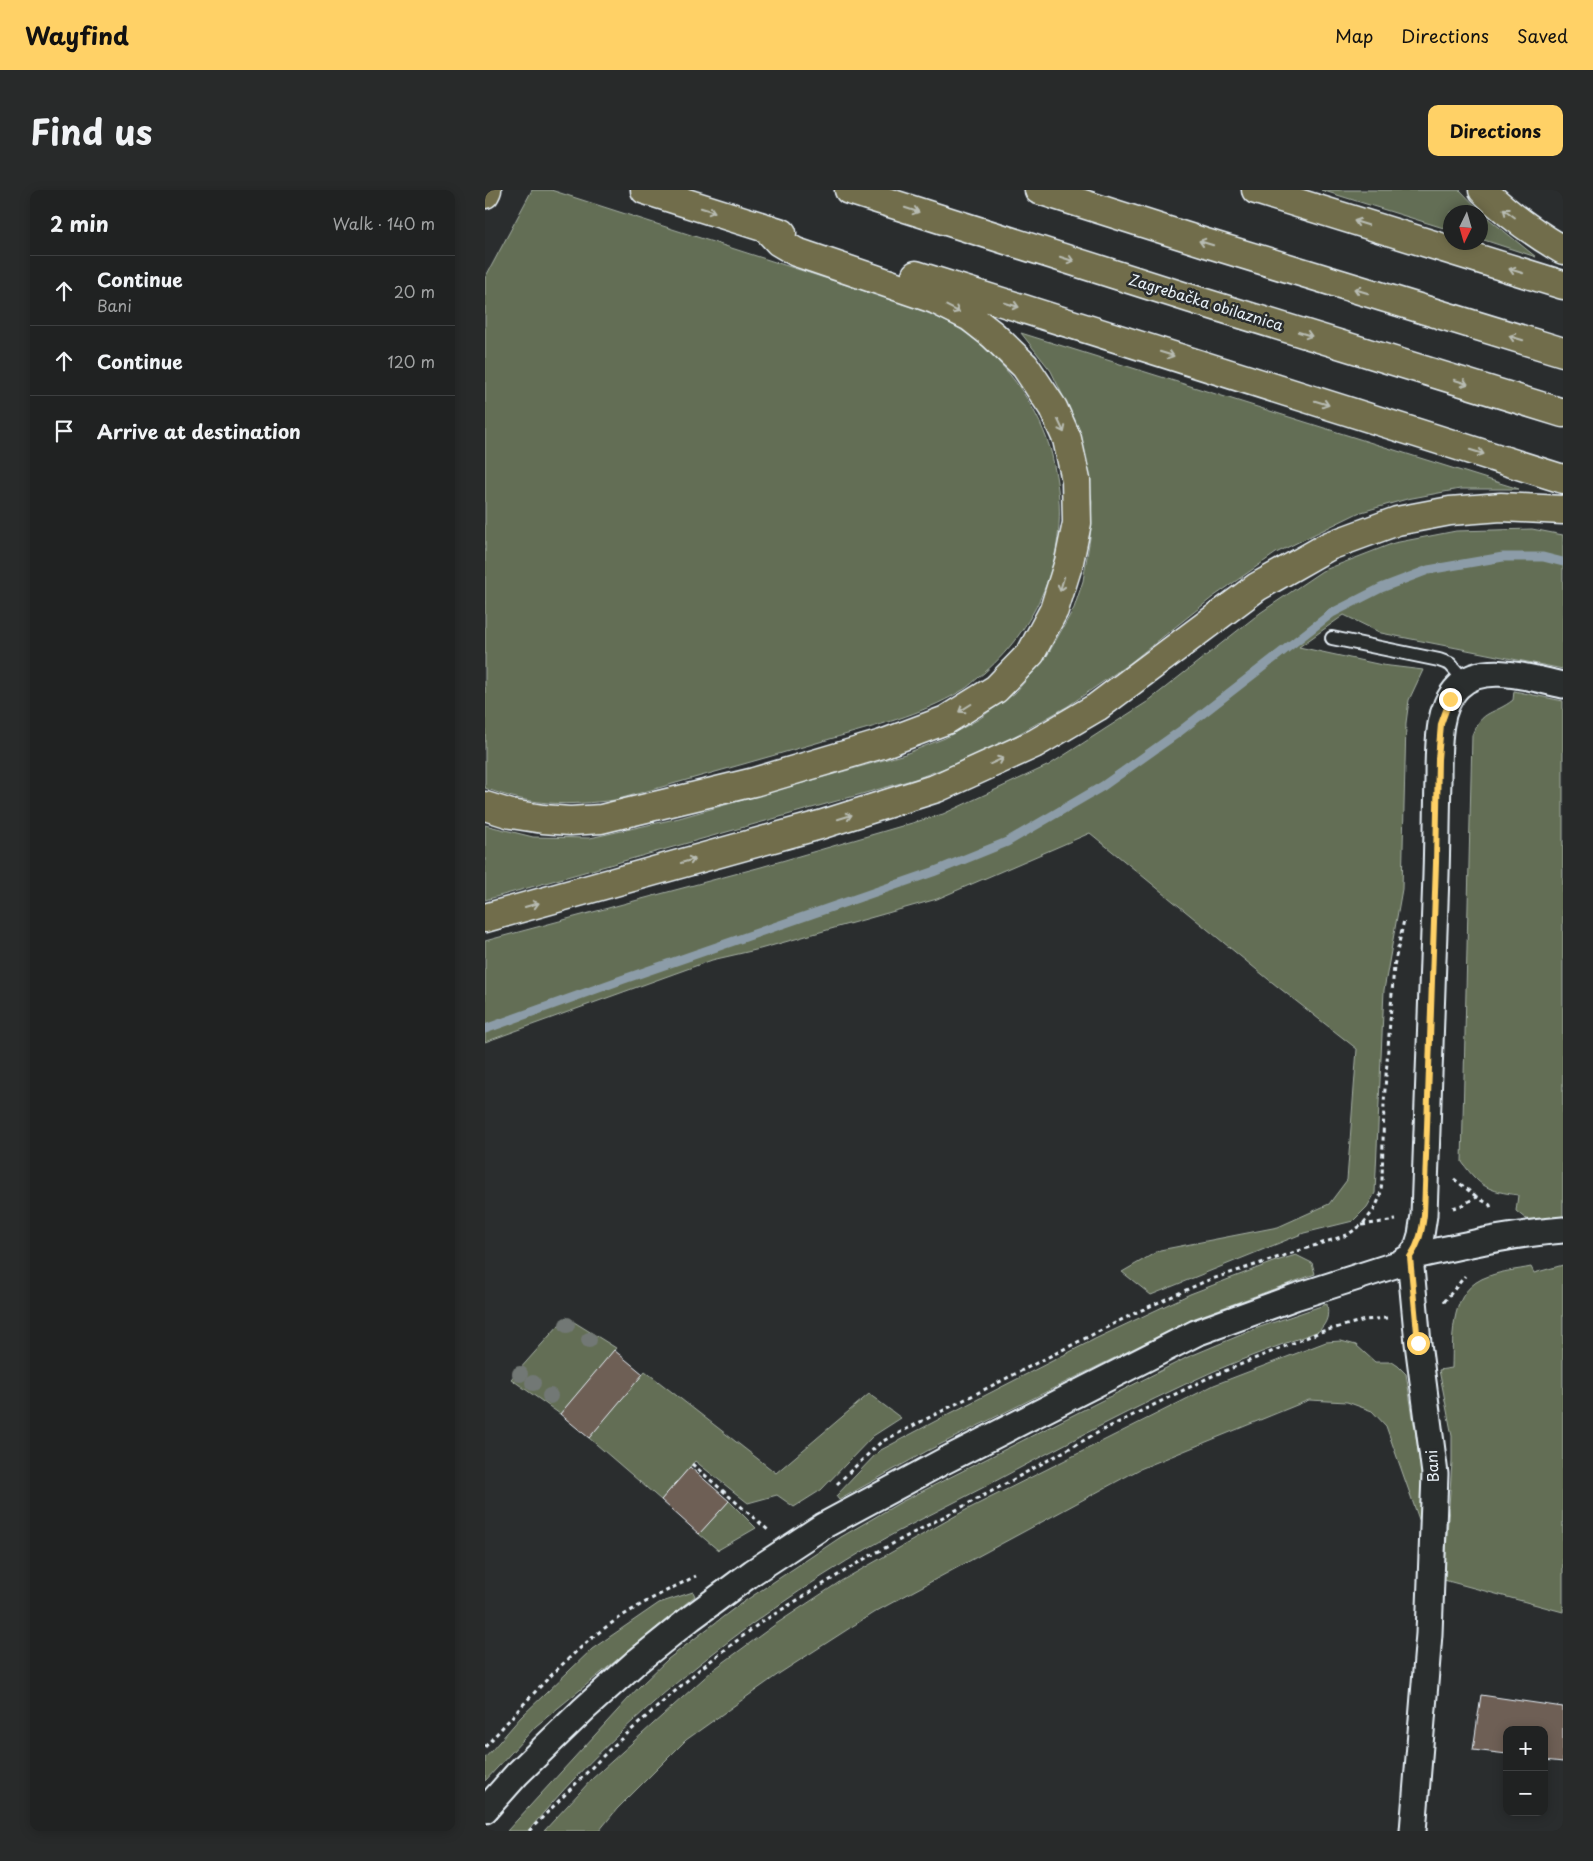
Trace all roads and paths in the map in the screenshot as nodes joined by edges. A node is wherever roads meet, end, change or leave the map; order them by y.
1 (487, 190) edge
2 (645, 190) edge
3 (849, 190) edge
4 (1039, 190) edge
5 (1256, 190) edge
6 (1483, 190) edge
7 (485, 194) edge
8 (766, 228) junction
9 (1563, 250) edge
10 (1563, 285) edge
11 (1563, 352) edge
12 (1563, 414) edge
13 (1563, 479) edge
14 (1563, 510) edge
15 (1331, 638) dead end
16 (1465, 681) junction
17 (1563, 685) edge
18 (485, 806) edge
19 (485, 918) edge
20 (1384, 1103) dead end
21 (1462, 1206) dead end
22 (1492, 1217) dead end
23 (1386, 1222) dead end
24 (1563, 1230) edge
25 (1410, 1257) junction
26 (1466, 1274) dead end
27 (1439, 1308) dead end
28 (1365, 1320) dead end
29 (692, 1464) dead end
30 (770, 1532) dead end
31 (485, 1810) edge
32 (529, 1831) edge
33 (1413, 1831) edge

1 - 7 highway
2 -> 8 highway
3 -> 12 highway, Zagrebačka obilaznica
11 -> 4 highway
10 -> 5 highway
9 -> 6 highway
8 -> 13 highway
8 -> 18 highway
19 -> 14 highway
15 - 16 lane
16 - 17 street
16 - 25 street
20 - 23 path
21 - 22 path
24 - 25 street
25 - 31 street
25 - 33 street, Bani
26 - 27 path
28 - 32 path
29 - 30 path

